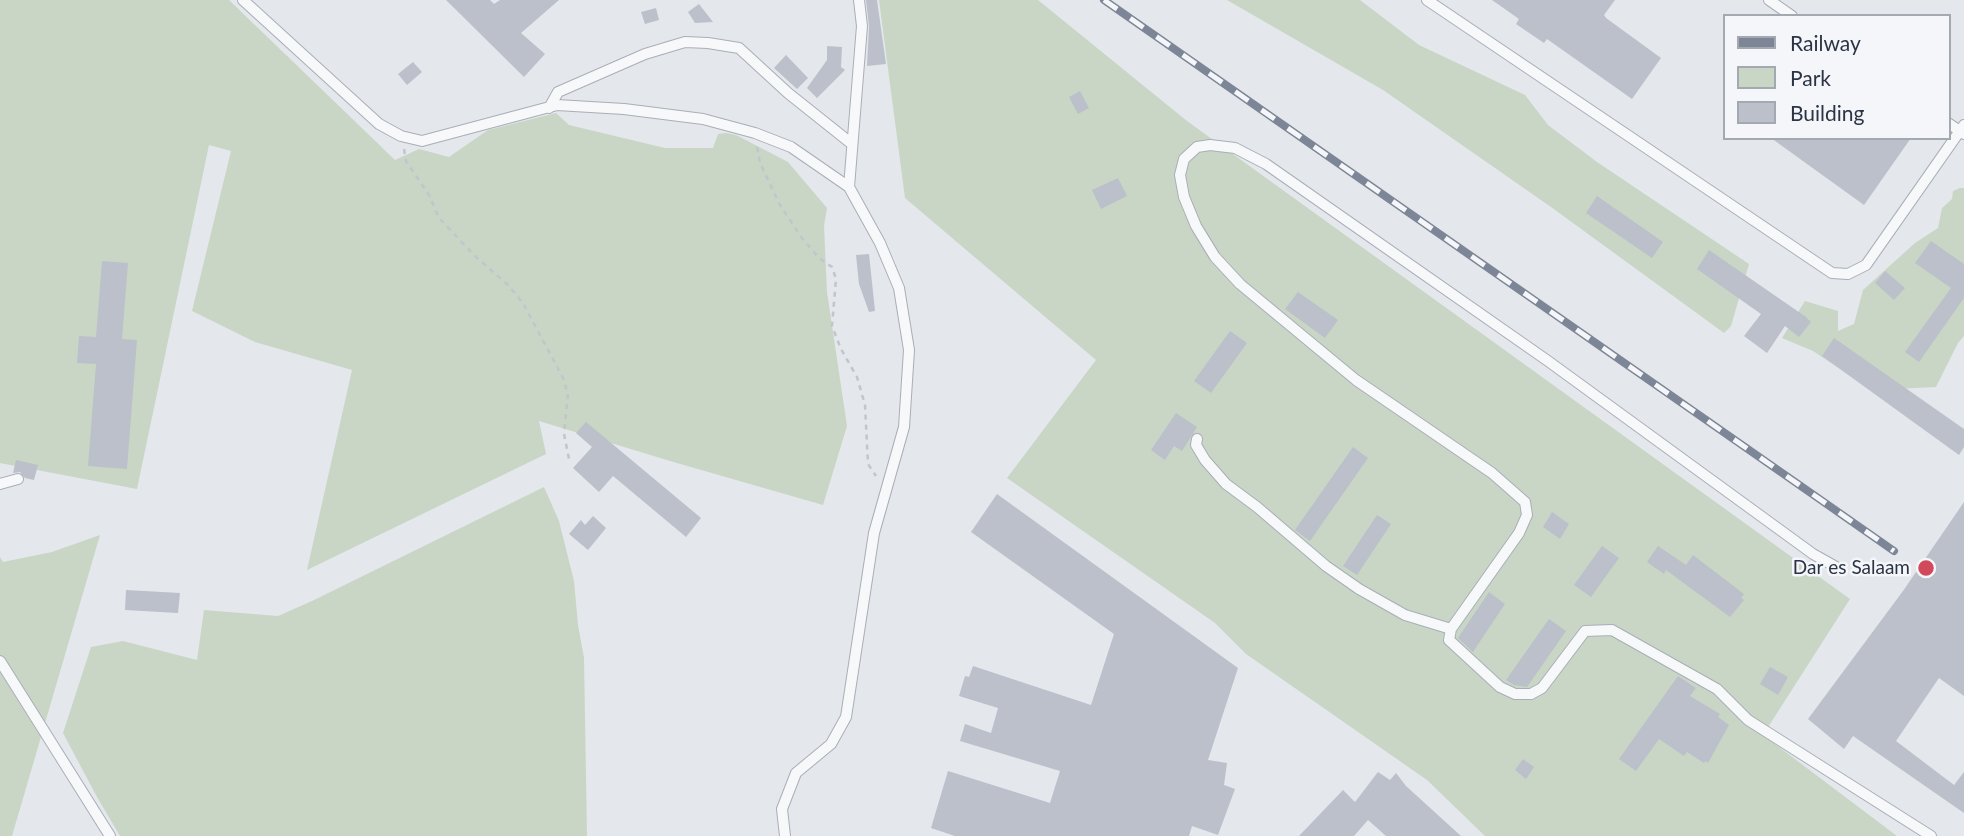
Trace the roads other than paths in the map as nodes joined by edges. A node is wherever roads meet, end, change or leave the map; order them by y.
1 (243, 0) edge
2 (859, 0) edge
3 (1427, 0) edge
4 (1769, 0) edge
5 (1789, 14) edge
6 (549, 108) junction
7 (1963, 130) edge
8 (852, 144) junction
9 (849, 187) junction
10 (1197, 439) dead end
11 (18, 480) dead end
12 (0, 484) edge
13 (1838, 568) dead end
14 (1451, 629) junction
15 (0, 661) edge
16 (110, 836) edge
17 (785, 836) edge
18 (1931, 836) edge

1 - 6 lane
2 - 8 lane
3 - 7 lane
4 - 5 lane
6 - 8 lane
6 - 9 lane
8 - 9 lane
9 - 17 lane
10 - 14 lane
11 - 12 lane
13 - 14 lane
14 - 18 lane
15 - 16 lane

